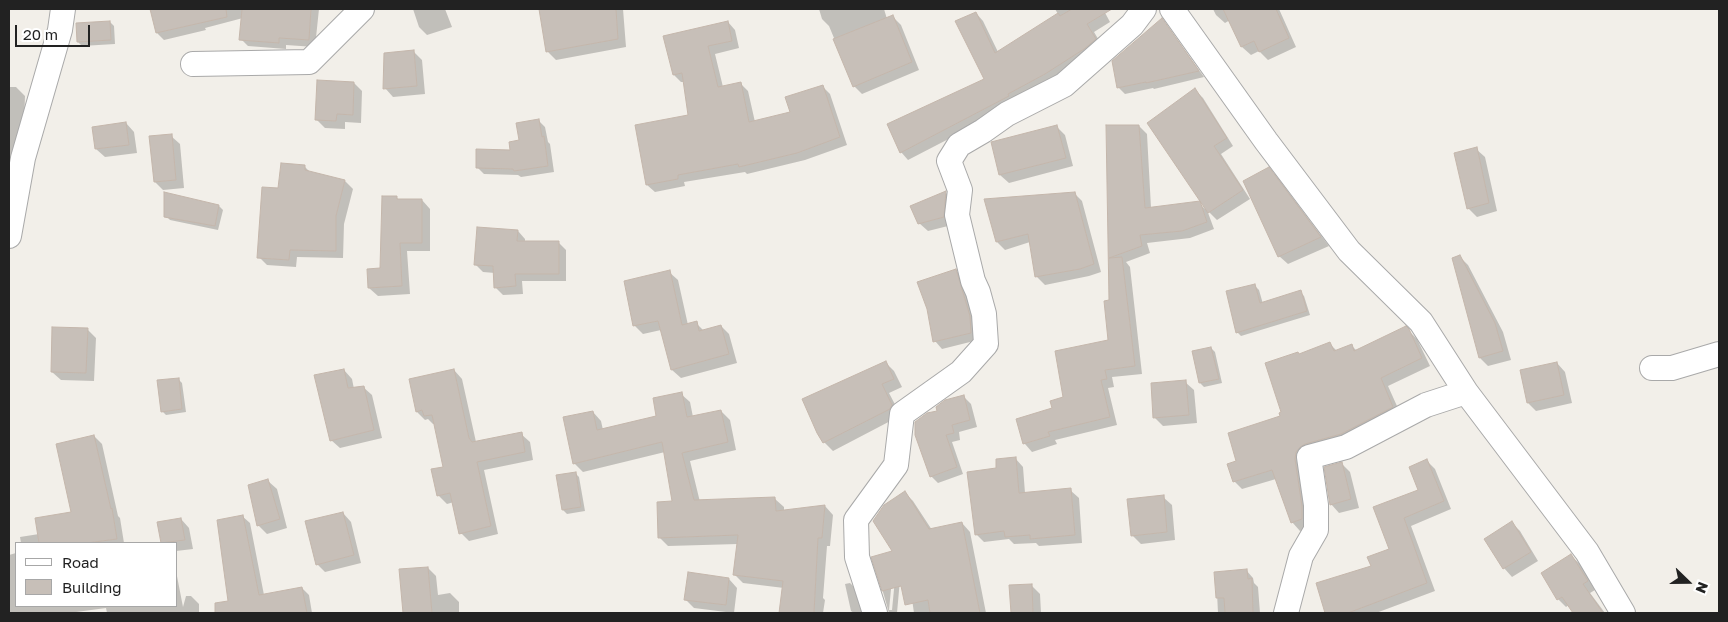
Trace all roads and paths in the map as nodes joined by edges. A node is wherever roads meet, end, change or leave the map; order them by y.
1 (63, 9) edge
2 (362, 9) edge
3 (1144, 9) edge
4 (1172, 9) edge
5 (193, 64) dead end
6 (9, 236) edge
7 (1719, 354) edge
8 (1652, 368) dead end
9 (1466, 392) junction
10 (875, 613) edge
11 (1286, 613) edge
12 (1624, 613) edge

1 - 6 street
2 - 5 street
3 - 10 street
4 - 9 street
7 - 8 street
9 - 11 street
9 - 12 street

